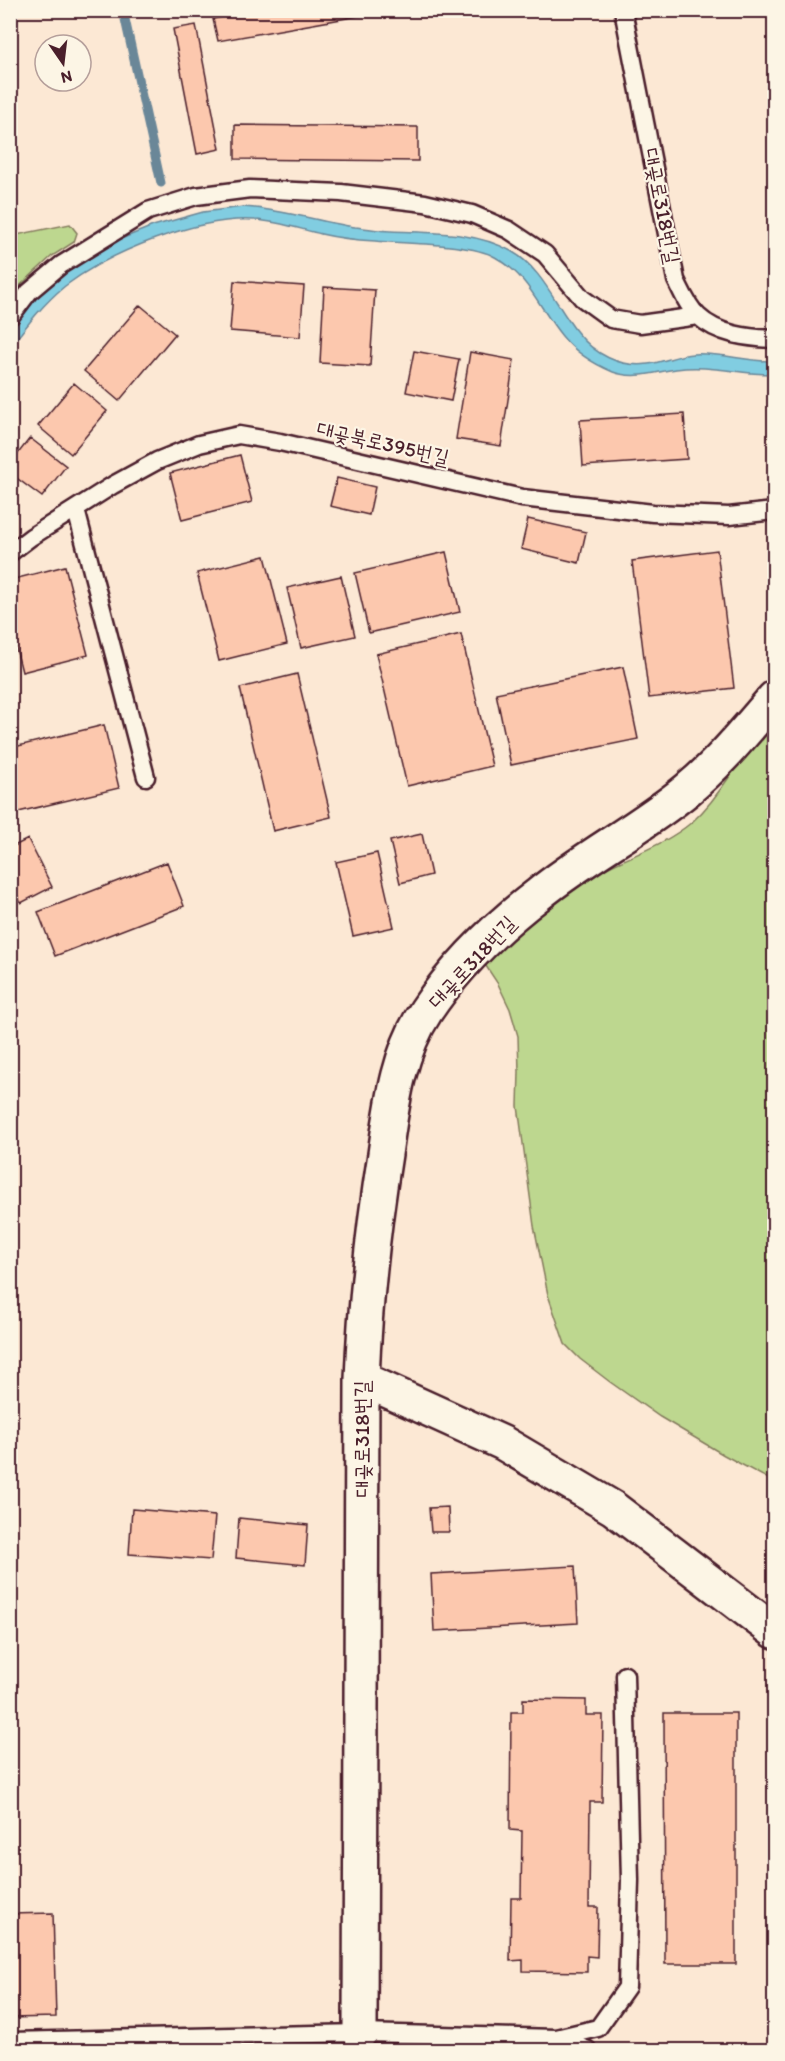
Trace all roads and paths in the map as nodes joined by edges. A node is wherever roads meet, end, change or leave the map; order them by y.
1 (623, 10) edge
2 (10, 316) edge
3 (698, 316) junction
4 (774, 339) edge
5 (76, 510) junction
6 (774, 511) edge
7 (10, 553) edge
8 (774, 698) edge
9 (146, 777) dead end
10 (362, 1379) junction
11 (774, 1631) edge
12 (625, 1675) dead end
13 (556, 2038) junction
14 (10, 2041) edge
15 (360, 2042) edge
16 (480, 2043) edge
17 (588, 2050) edge

1 - 3 lane, 대곶로318번길
2 - 3 lane
3 - 4 lane, 대곶로318번길
5 - 6 lane, 대곶북로395번길
5 - 7 lane, 대곶북로395번길
5 - 9 lane
8 - 10 street, 대곶로318번길
10 - 11 street
10 - 15 street, 대곶로318번길
12 - 13 lane
13 - 16 lane
13 - 17 lane
14 - 15 lane
15 - 16 lane

